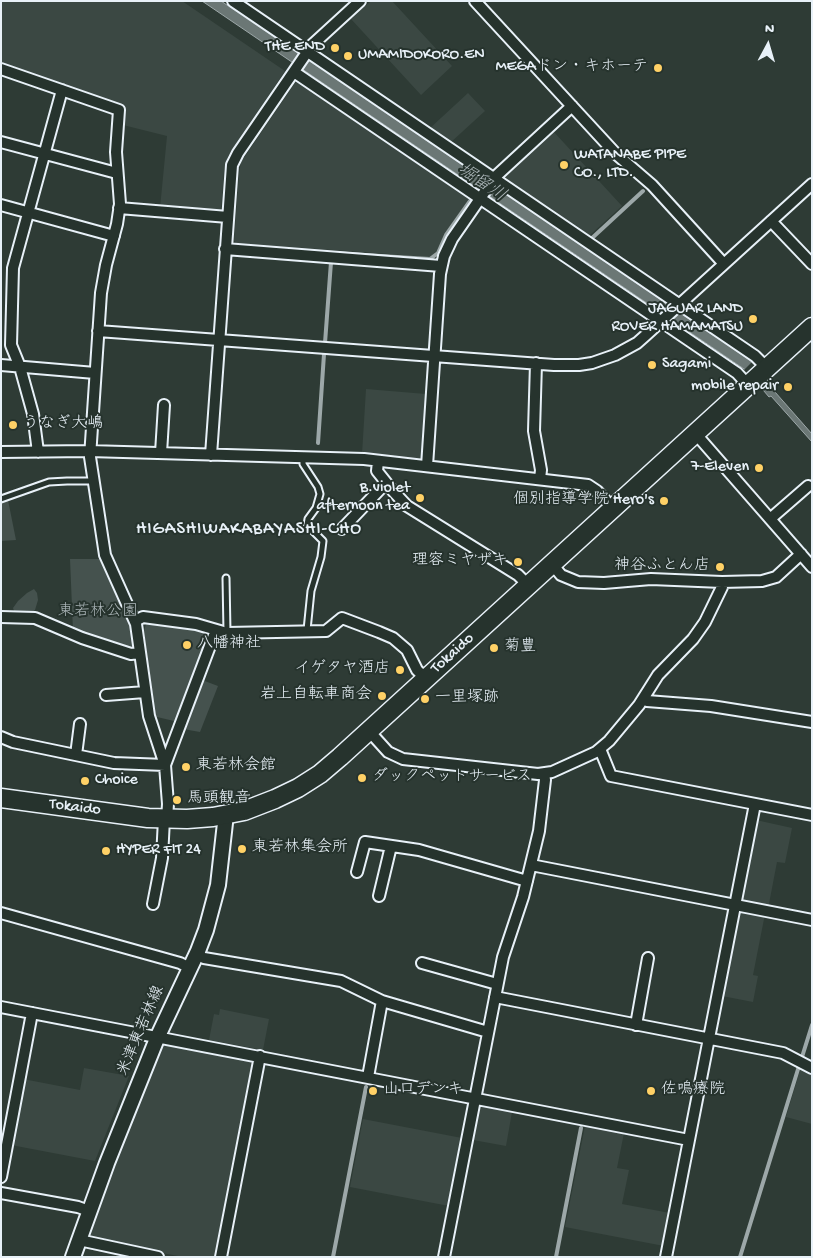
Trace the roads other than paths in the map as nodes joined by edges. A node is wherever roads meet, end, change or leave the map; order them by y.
1 (233, 1) edge
2 (360, 1) edge
3 (475, 1) edge
4 (306, 53) junction
5 (1, 68) edge
6 (295, 70) junction
7 (62, 90) junction
8 (572, 106) junction
9 (1, 142) edge
10 (44, 154) junction
11 (117, 172) junction
12 (492, 180) junction
13 (812, 184) edge
14 (481, 197) junction
15 (1, 205) edge
16 (119, 208) junction
17 (28, 212) junction
18 (228, 216) junction
19 (772, 221) junction
20 (114, 236) junction
21 (225, 249) junction
22 (724, 264) junction
23 (812, 264) edge
24 (441, 266) junction
25 (678, 306) junction
26 (663, 320) junction
27 (812, 327) edge
28 (98, 331) junction
29 (218, 340) junction
30 (434, 356) junction
31 (536, 363) junction
32 (1, 365) edge
33 (20, 367) junction
34 (95, 373) junction
35 (758, 376) junction
36 (164, 405) dead end
37 (695, 433) junction
38 (89, 451) junction
39 (1, 452) edge
40 (38, 452) junction
41 (161, 453) junction
42 (211, 455) junction
43 (303, 457) junction
44 (378, 461) junction
45 (427, 466) junction
46 (540, 479) junction
47 (93, 481) junction
48 (386, 483) junction
49 (808, 486) dead end
50 (1, 499) edge
51 (613, 509) junction
52 (770, 519) junction
53 (342, 529) dead end
54 (807, 558) edge
55 (552, 564) junction
56 (226, 578) dead end
57 (722, 582) junction
58 (528, 585) junction
59 (1, 617) edge
60 (135, 621) junction
61 (216, 630) junction
62 (307, 630) junction
63 (227, 633) junction
64 (140, 653) junction
65 (426, 679) junction
66 (146, 692) junction
67 (106, 695) dead end
68 (643, 699) junction
69 (812, 722) edge
70 (80, 724) dead end
71 (368, 731) junction
72 (1, 737) edge
73 (600, 749) junction
74 (76, 755) junction
75 (165, 765) junction
76 (544, 774) junction
77 (1, 798) edge
78 (755, 804) junction
79 (224, 815) junction
80 (812, 815) edge
81 (165, 819) junction
82 (392, 846) junction
83 (531, 865) junction
84 (358, 872) dead end
85 (527, 881) junction
86 (379, 896) dead end
87 (153, 904) dead end
88 (735, 905) junction
89 (1, 913) edge
90 (812, 920) edge
91 (196, 954) junction
92 (648, 958) dead end
93 (422, 963) dead end
94 (190, 968) junction
95 (497, 984) junction
96 (495, 997) junction
97 (382, 1002) junction
98 (1, 1007) edge
99 (32, 1013) junction
100 (636, 1024) junction
101 (488, 1032) junction
102 (158, 1036) junction
103 (709, 1039) junction
104 (260, 1056) junction
105 (812, 1068) edge
106 (368, 1077) junction
107 (475, 1098) junction
108 (689, 1140) junction
109 (1, 1177) edge
110 (1, 1193) edge
111 (89, 1211) junction
112 (79, 1240) junction
113 (73, 1257) edge
114 (158, 1257) edge
115 (221, 1257) edge
116 (444, 1257) edge
117 (666, 1257) edge

1 - 4 street
2 - 4 street
3 - 8 street
4 - 6 street
4 - 12 street
5 - 7 street
6 - 14 street
6 - 18 street
7 - 10 street
7 - 11 street
8 - 12 street
8 - 22 street
9 - 10 street
10 - 11 street
10 - 17 street
11 - 16 street
12 - 14 street
12 - 25 street
13 - 19 street
14 - 24 street
14 - 26 street
15 - 17 street
16 - 18 street
16 - 20 street
17 - 20 street
17 - 33 street
18 - 21 street
19 - 22 street
19 - 23 street
20 - 28 street
21 - 24 street
21 - 29 street
22 - 25 street
24 - 30 street
25 - 26 street
25 - 35 street
26 - 31 street
26 - 35 street
27 - 35 highway, Tokaido
28 - 29 street
28 - 34 street
29 - 30 street
29 - 42 street
30 - 31 street
30 - 45 street
31 - 46 street
32 - 33 street
33 - 34 street
33 - 40 street
34 - 38 street
35 - 37 highway, Tokaido
36 - 41 street
37 - 51 highway, Tokaido
37 - 52 street
38 - 40 street
38 - 41 street
38 - 47 street
39 - 40 street
41 - 42 street
42 - 43 street
43 - 44 street
43 - 62 lane
44 - 45 street
44 - 48 street
45 - 46 street
46 - 51 street
47 - 50 lane
47 - 60 street
48 - 53 street
48 - 58 street
49 - 52 street
51 - 55 highway, Tokaido
52 - 54 street
54 - 57 street
55 - 57 street
55 - 58 highway, Tokaido
56 - 63 lane
57 - 68 street
58 - 65 highway, Tokaido
59 - 64 street
60 - 61 street
60 - 64 street
61 - 63 street
61 - 75 street
62 - 63 street
62 - 65 street
64 - 66 street
65 - 71 highway, Tokaido
66 - 67 street
66 - 75 street
68 - 69 street
68 - 73 street
70 - 74 street
71 - 76 street
71 - 79 highway, Tokaido
72 - 74 street
73 - 76 street
73 - 78 street
74 - 75 street
75 - 81 street
76 - 83 street
77 - 81 highway, Tokaido
78 - 80 street
78 - 88 street
79 - 81 highway, Tokaido
79 - 91 main road, 米津東若林線
81 - 87 street
82 - 84 street
82 - 85 street
82 - 86 street
83 - 85 street
83 - 88 street
85 - 95 street
88 - 90 street
88 - 103 street
89 - 94 street
91 - 94 main road, 米津東若林線
91 - 97 street
92 - 100 street
93 - 95 street
94 - 102 main road, 米津東若林線
95 - 96 street
96 - 100 street
96 - 101 street
97 - 101 street
97 - 106 street
98 - 99 street
99 - 102 street
99 - 109 street
100 - 103 street
101 - 107 street
102 - 104 street
102 - 111 main road, 米津東若林線
103 - 105 street
103 - 108 street
104 - 106 street
104 - 115 street
106 - 107 street
107 - 108 street
107 - 116 street
108 - 117 street
110 - 111 street
111 - 112 main road, 米津東若林線
112 - 113 main road, 米津東若林線
112 - 114 street

